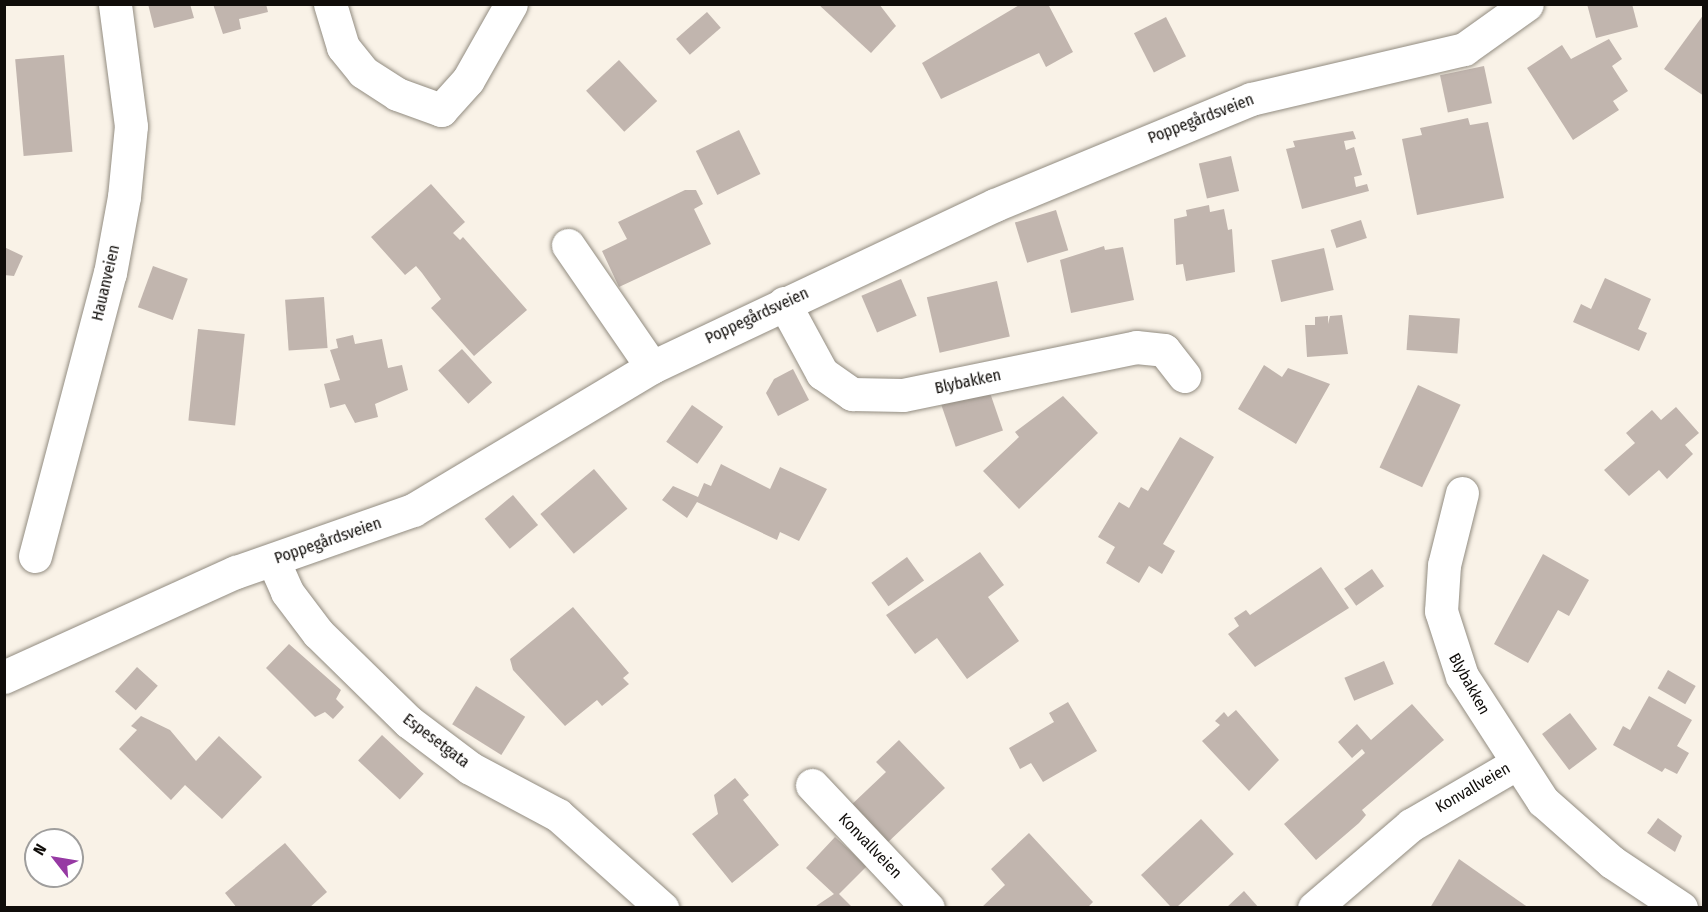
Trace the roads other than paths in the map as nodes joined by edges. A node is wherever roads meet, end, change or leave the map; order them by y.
1 (115, 4) edge
2 (330, 4) edge
3 (511, 4) edge
4 (1527, 4) edge
5 (568, 245) dead end
6 (784, 303) junction
7 (652, 367) junction
8 (1184, 376) dead end
9 (1462, 493) dead end
10 (35, 556) dead end
11 (273, 560) junction
12 (4, 677) edge
13 (1516, 764) junction
14 (812, 785) dead end
15 (662, 908) edge
16 (928, 908) edge
17 (1314, 908) edge
18 (1681, 908) edge

1 - 10 street, Hauanveien
2 - 3 street
4 - 6 street, Poppegårdsveien
5 - 7 street
6 - 7 street, Poppegårdsveien
6 - 8 street, Blybakken
7 - 11 street, Poppegårdsveien
9 - 13 street, Blybakken
11 - 12 street, Poppegårdsveien
11 - 15 street, Espesetgata
13 - 17 street, Konvallveien
13 - 18 street, Konvallveien
14 - 16 street, Konvallveien

